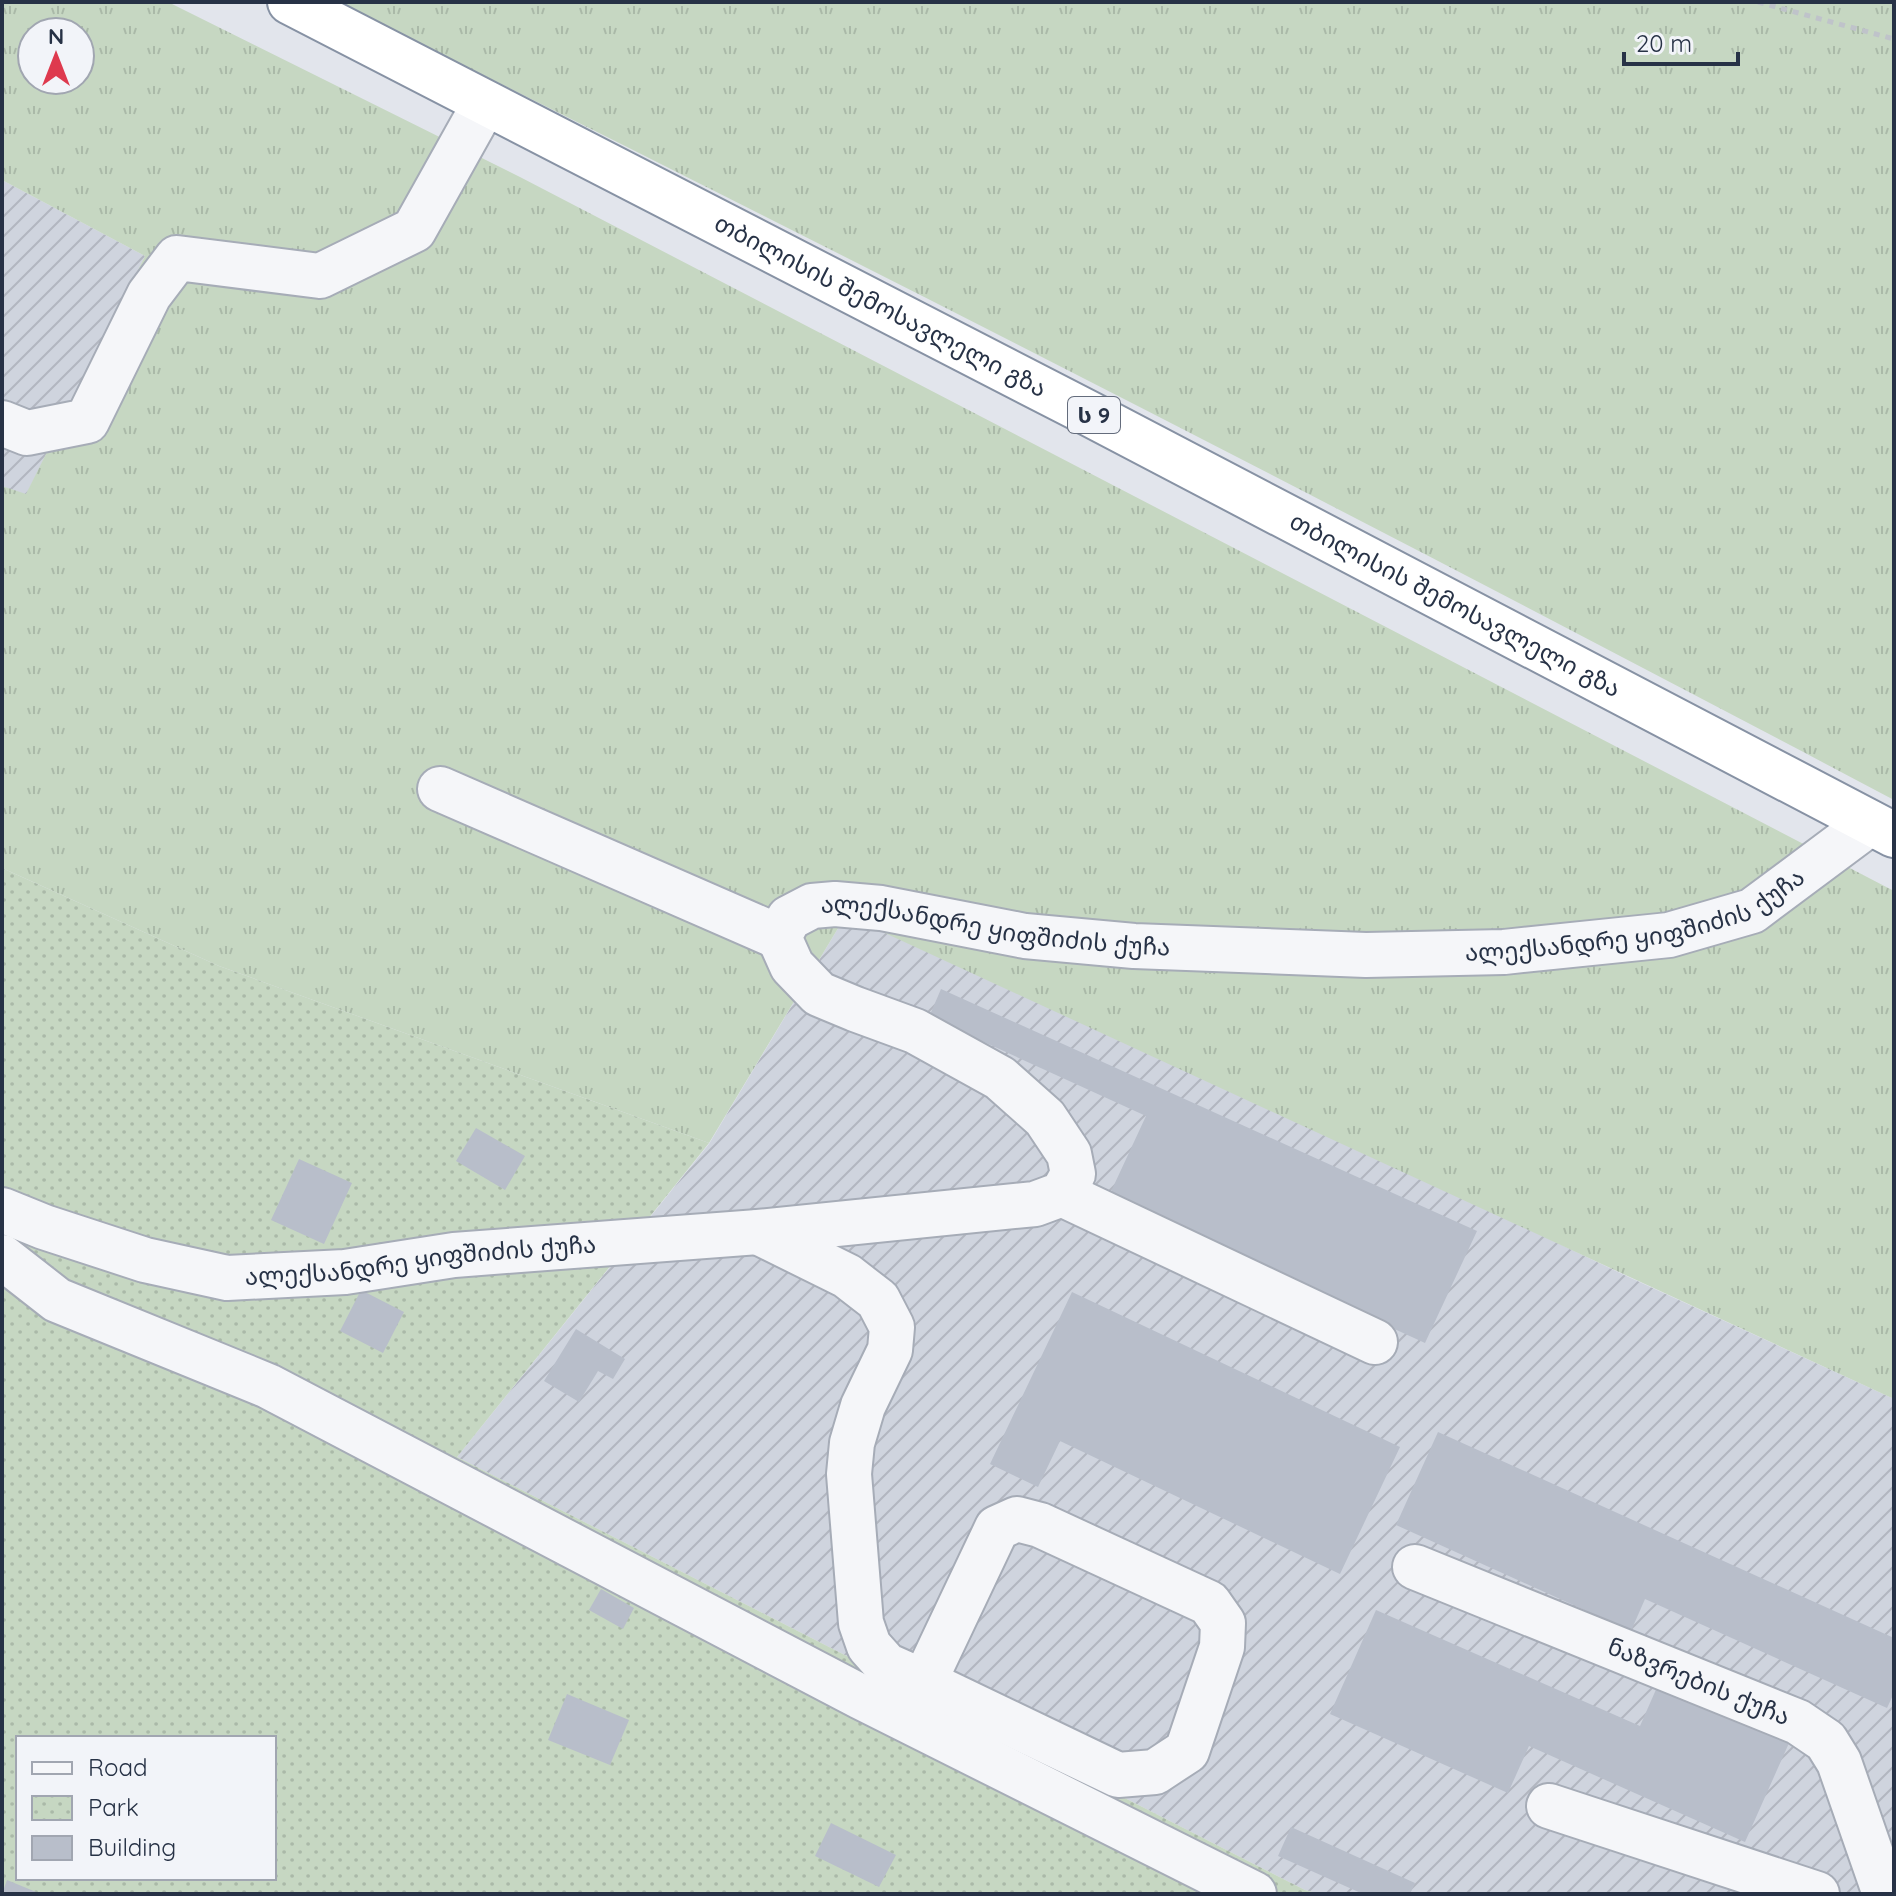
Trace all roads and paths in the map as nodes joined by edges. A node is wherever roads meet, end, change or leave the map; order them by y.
1 (290, 2) edge
2 (1758, 2) edge
3 (1894, 39) edge
4 (485, 103) junction
5 (2, 423) edge
6 (440, 789) dead end
7 (1882, 829) edge
8 (779, 937) junction
9 (1062, 1194) junction
10 (2, 1210) edge
11 (758, 1232) junction
12 (2, 1257) edge
13 (1375, 1342) dead end
14 (1415, 1567) dead end
15 (890, 1681) junction
16 (1549, 1806) dead end
17 (1254, 1894) edge
18 (1817, 1894) edge
19 (1885, 1894) edge

1 - 4 highway, თბილისის შემოსავლელი გზა / ს 9
2 - 3 path
4 - 5 street
4 - 7 highway, თბილისის შემოსავლელი გზა / ს 9
6 - 8 street
7 - 8 street, ალექსანდრე ყიფშიძის ქუჩა
8 - 9 street
9 - 11 street, ალექსანდრე ყიფშიძის ქუჩა
9 - 13 street
10 - 11 street, ალექსანდრე ყიფშიძის ქუჩა
11 - 15 street
12 - 15 street
14 - 19 street, ნაზვრების ქუჩა
15 - 15 street
15 - 17 street
16 - 18 street

